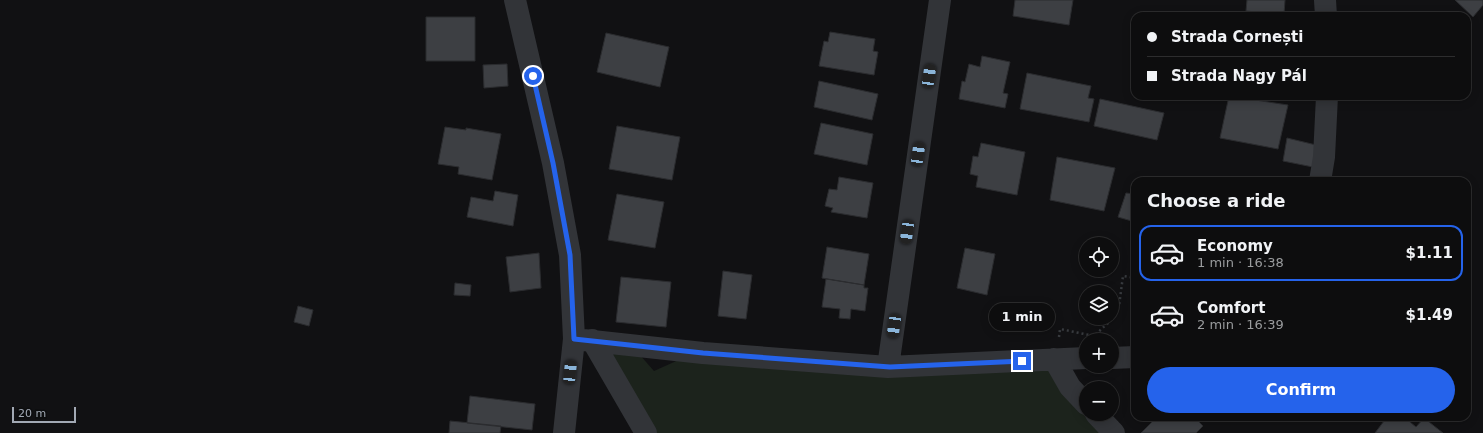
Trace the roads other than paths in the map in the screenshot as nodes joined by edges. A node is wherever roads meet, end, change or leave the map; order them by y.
1 (514, 0) edge
2 (940, 0) edge
3 (1325, 0) edge
4 (1326, 12) edge
5 (1327, 100) edge
6 (1321, 177) edge
7 (583, 340) junction
8 (1131, 357) edge
9 (1079, 358) edge
10 (1119, 358) edge
11 (1054, 359) junction
12 (888, 367) junction
13 (1079, 397) edge
14 (1103, 421) edge
15 (564, 433) edge
16 (646, 433) edge
17 (1114, 433) edge

1 - 7 street
2 - 12 street
3 - 4 street
5 - 6 street
7 - 12 street
7 - 15 street
7 - 16 street
8 - 10 street
9 - 11 street
11 - 12 street
11 - 13 street
14 - 17 street

